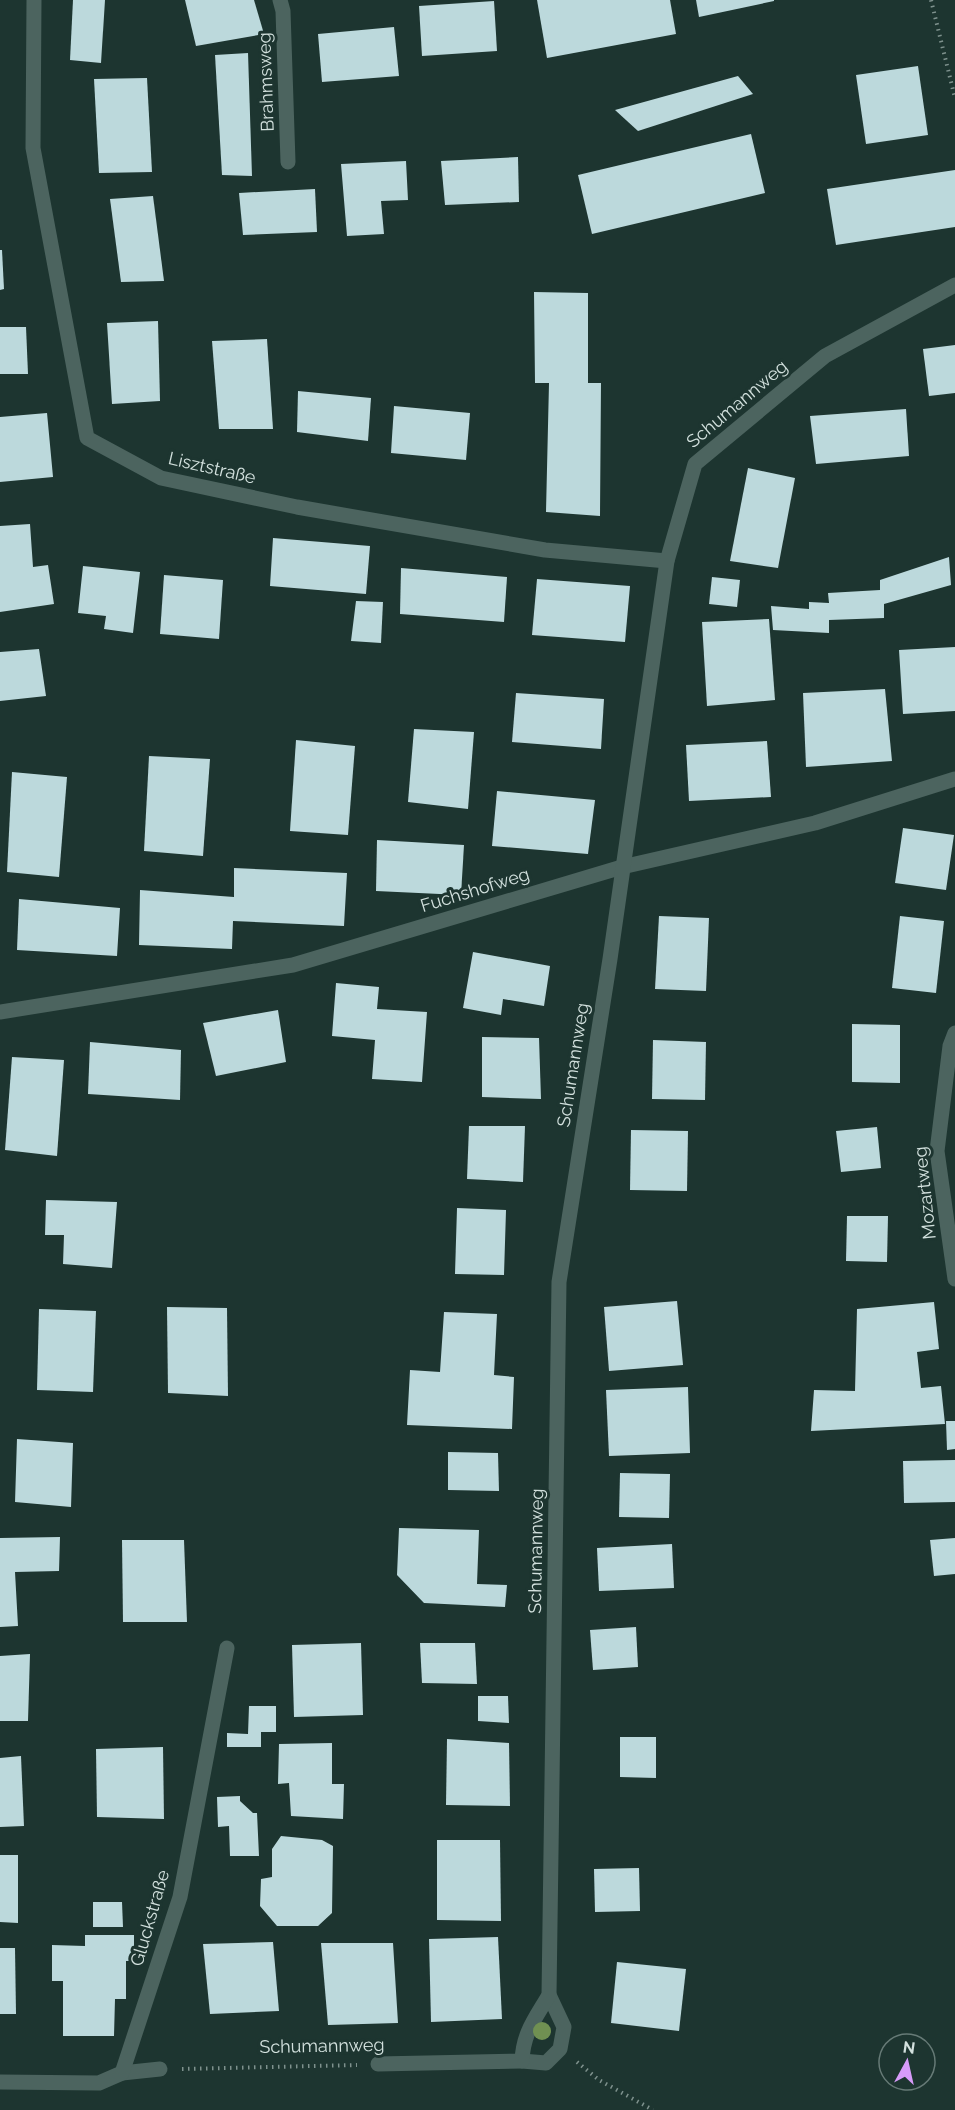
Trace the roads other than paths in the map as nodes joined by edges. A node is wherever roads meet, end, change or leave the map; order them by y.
1 (34, 0) edge
2 (280, 0) edge
3 (288, 162) dead end
4 (955, 285) edge
5 (667, 561) junction
6 (955, 779) edge
7 (622, 867) junction
8 (0, 1012) edge
9 (955, 1033) edge
10 (955, 1279) edge
11 (227, 1648) dead end
12 (549, 1995) junction
13 (522, 2061) junction
14 (378, 2064) road end
15 (160, 2069) road end
16 (122, 2073) junction
17 (0, 2082) edge

1 - 5 street, Lisztstraße
2 - 3 street, Brahmsweg
4 - 5 street, Schumannweg
5 - 7 street, Schumannweg
6 - 7 street, Fuchshofweg
7 - 8 street, Fuchshofweg
7 - 12 street, Schumannweg
9 - 10 street, Mozartweg
11 - 16 street, Gluckstraße
12 - 13 street, Schumannweg
12 - 13 street, Schumannweg
13 - 14 street, Schumannweg
15 - 16 street
16 - 17 street

